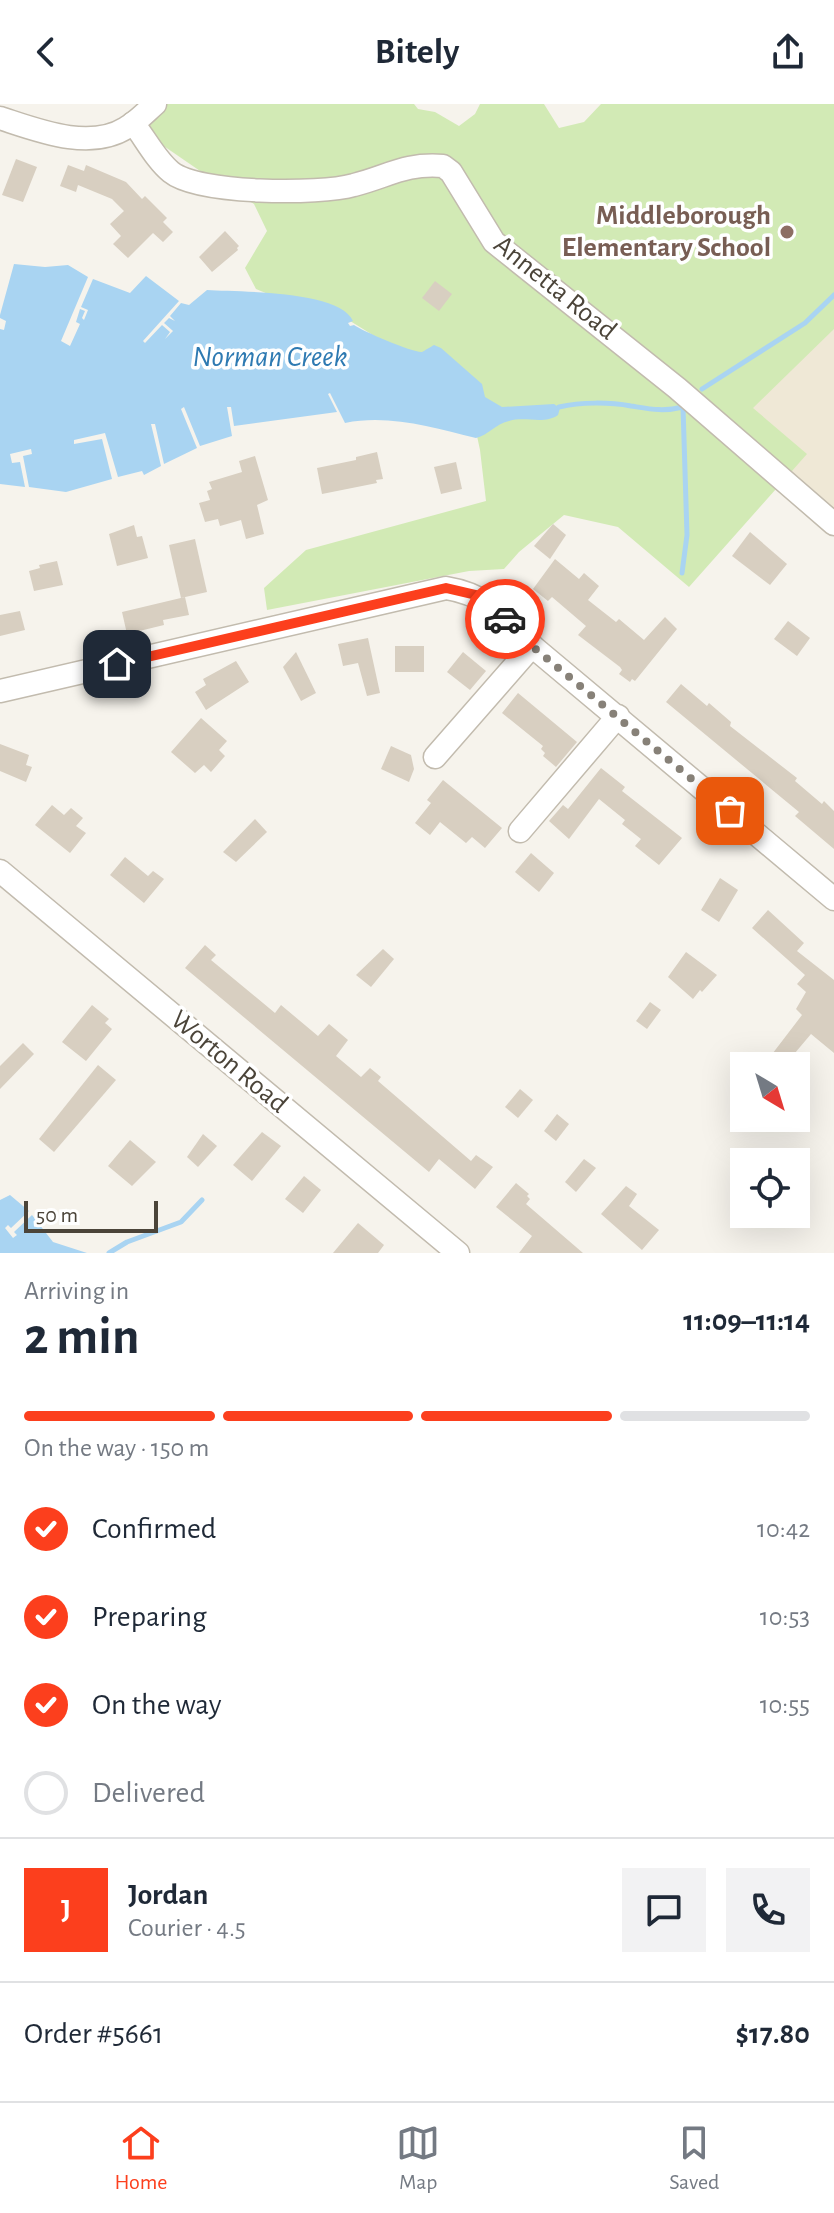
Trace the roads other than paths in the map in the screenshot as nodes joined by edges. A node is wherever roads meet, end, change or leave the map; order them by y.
1 (155, 104) edge
2 (0, 118) edge
3 (133, 123) junction
4 (834, 524) edge
5 (532, 646) junction
6 (0, 691) edge
7 (618, 716) junction
8 (435, 757) dead end
9 (520, 831) dead end
10 (0, 871) edge
11 (834, 899) edge
12 (458, 1253) edge

1 - 3 street
2 - 3 street
3 - 4 street, Annetta Road
5 - 6 street
5 - 7 street
5 - 8 street
7 - 9 street
7 - 11 street
10 - 12 street, Worton Road

